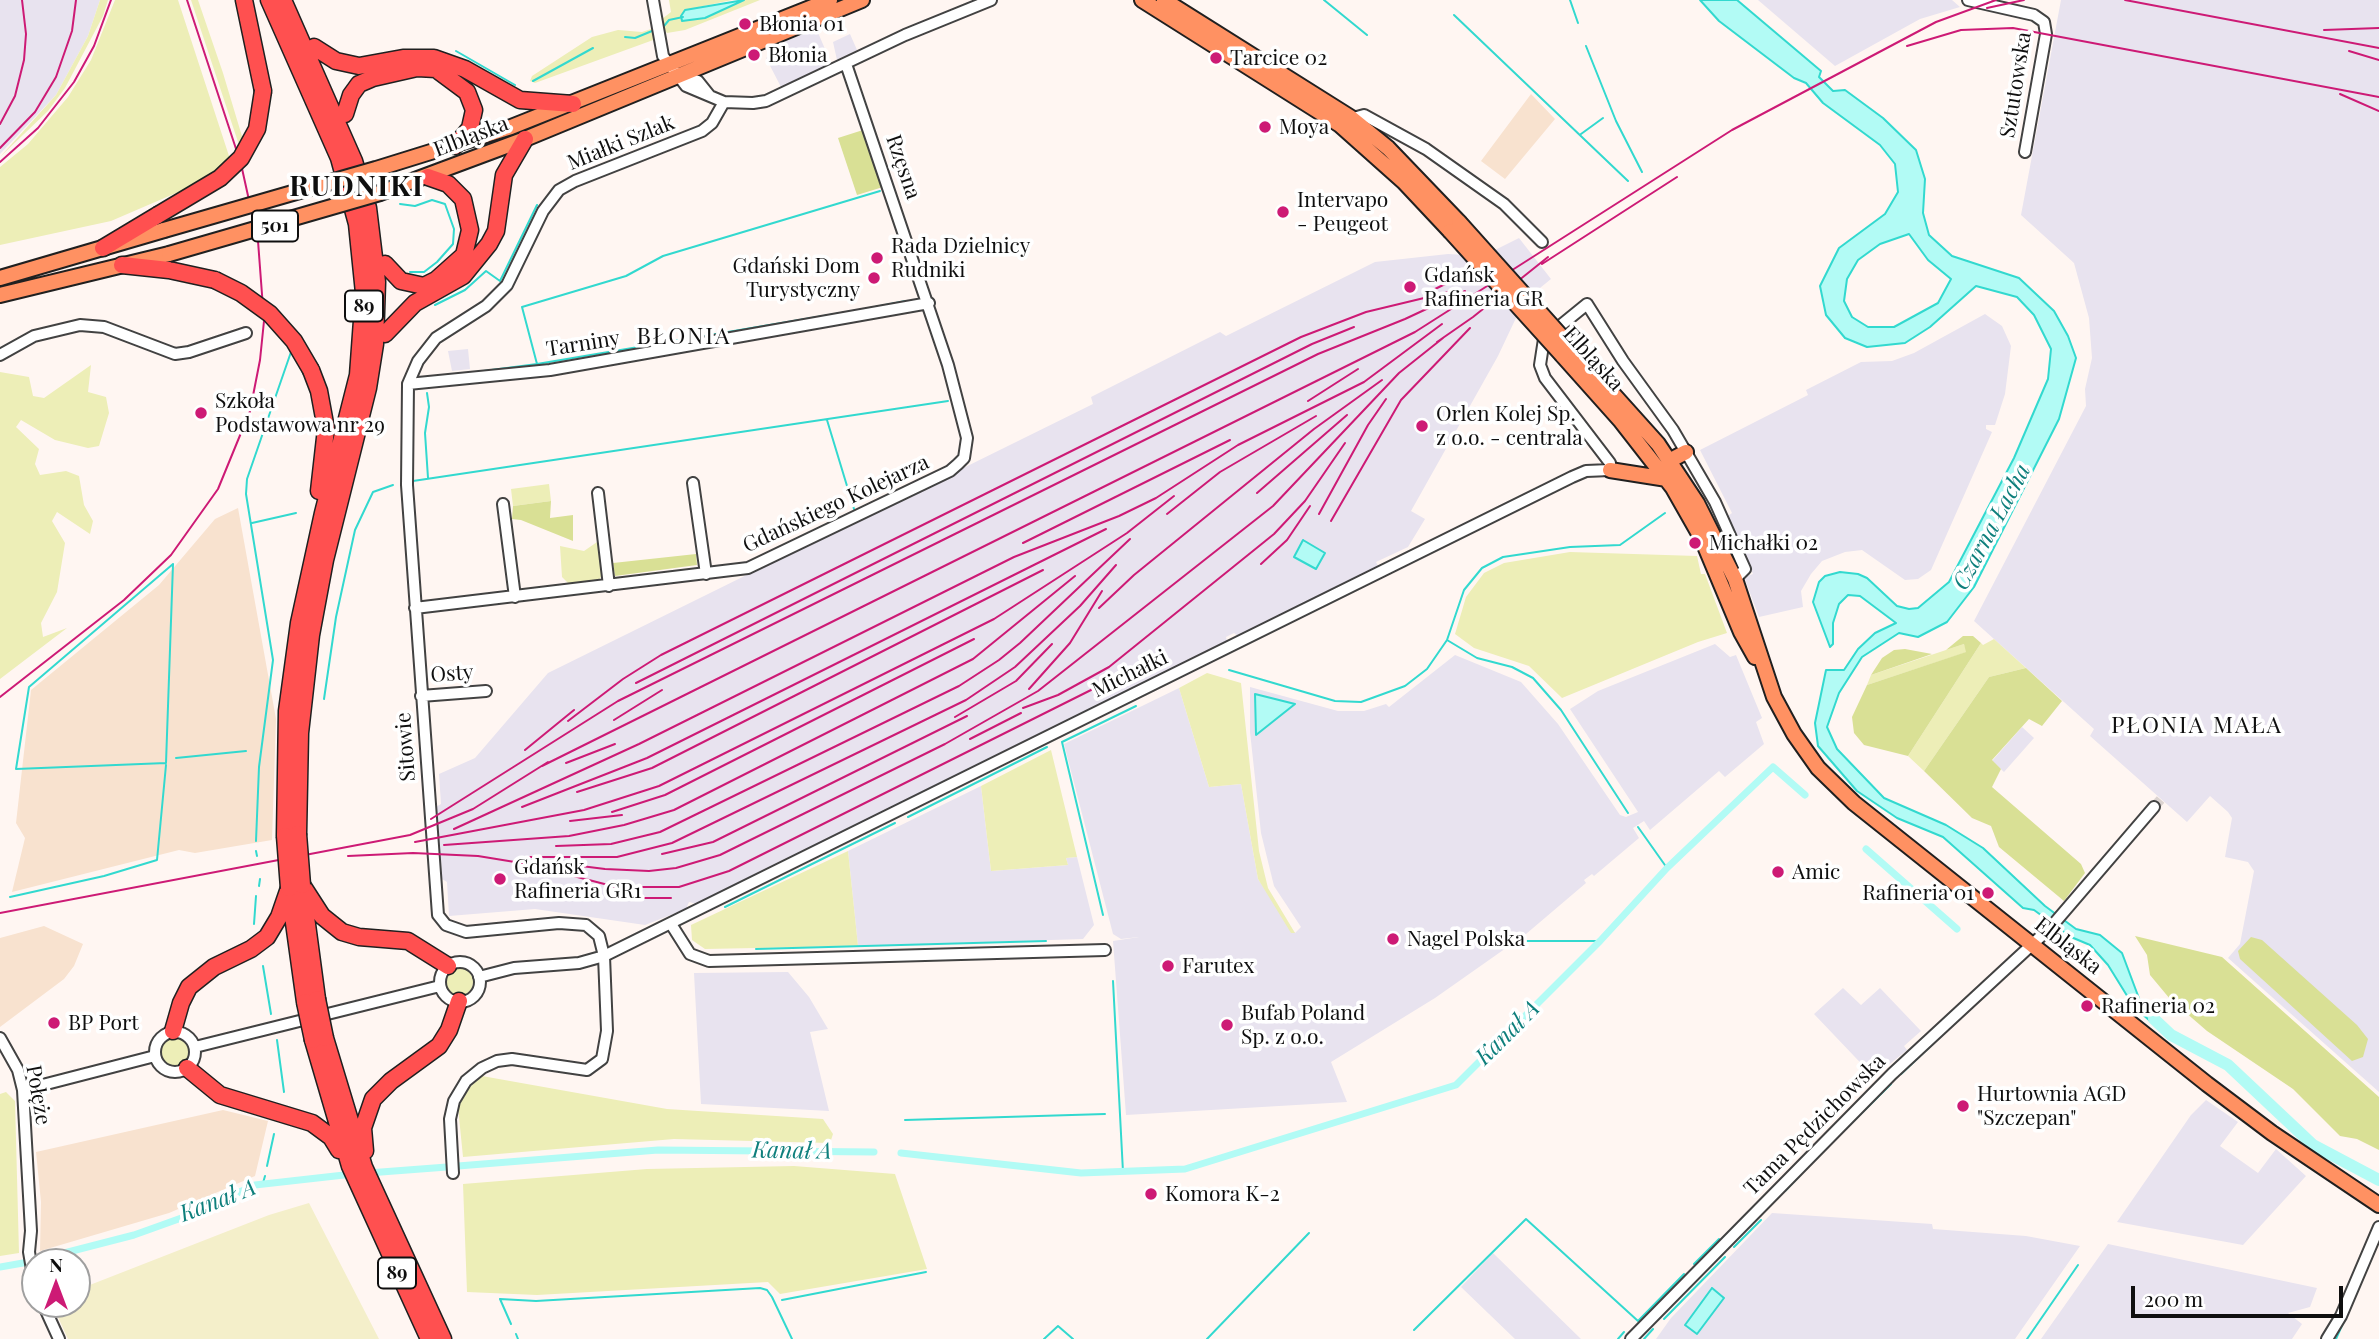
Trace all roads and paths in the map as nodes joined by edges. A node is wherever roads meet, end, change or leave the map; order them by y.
1 (244, 0) edge
2 (269, 0) edge
3 (283, 0) edge
4 (293, 0) edge
5 (653, 0) edge
6 (830, 0) edge
7 (862, 0) edge
8 (991, 0) edge
9 (1142, 0) edge
10 (1164, 0) edge
11 (1968, 0) edge
12 (314, 47) junction
13 (706, 64) junction
14 (846, 64) junction
15 (675, 69) junction
16 (698, 81) junction
17 (710, 96) junction
18 (724, 102) junction
19 (573, 104) junction
20 (345, 114) junction
21 (1345, 121) junction
22 (525, 139) junction
23 (456, 146) junction
24 (2025, 152) dead end
25 (428, 177) junction
26 (161, 223) junction
27 (1542, 242) dead end
28 (103, 248) joint
29 (384, 264) junction
30 (122, 265) junction
31 (0, 278) edge
32 (0, 295) edge
33 (929, 303) junction
34 (246, 333) dead end
35 (385, 334) junction
36 (1566, 351) junction
37 (0, 355) edge
38 (408, 384) junction
39 (967, 446) joint
40 (1686, 452) junction
41 (1651, 458) junction
42 (1669, 461) junction
43 (1610, 470) junction
44 (1640, 475) junction
45 (1667, 480) junction
46 (344, 481) junction
47 (693, 483) dead end
48 (598, 493) dead end
49 (503, 503) dead end
50 (706, 574) junction
51 (1740, 574) junction
52 (609, 586) junction
53 (515, 597) junction
54 (415, 607) junction
55 (299, 623) junction
56 (1769, 683) junction
57 (486, 691) dead end
58 (421, 696) junction
59 (2154, 807) tunnel mouth
60 (292, 835) junction
61 (295, 886) junction
62 (671, 924) junction
63 (2032, 944) junction
64 (1105, 950) dead end
65 (604, 956) junction
66 (448, 966) junction
67 (479, 977) junction
68 (440, 986) junction
69 (459, 1001) junction
70 (173, 1031) junction
71 (0, 1038) edge
72 (195, 1047) junction
73 (155, 1056) junction
74 (187, 1068) junction
75 (23, 1090) junction
76 (357, 1167) junction
77 (453, 1173) dead end
78 (2379, 1205) edge
79 (374, 1207) junction
80 (2379, 1227) edge
81 (29, 1248) edge
82 (49, 1318) edge
83 (59, 1339) edge
84 (429, 1339) edge
85 (443, 1339) edge
86 (1631, 1339) edge
87 (2328, 1339) edge

1 - 26 highway, bridge
2 - 55 highway, 89
3 - 46 highway, 89
4 - 12 highway
5 - 15 street
6 - 15 main road, Elbląska / 501
7 - 13 main road, Elbląska / 501
8 - 14 street, Miałki Szlak
9 - 21 main road, Elbląska
10 - 21 main road, Elbląska
11 - 24 street, Sztutowska
12 - 19 highway
12 - 20 highway
13 - 15 main road, Elbląska / 501
13 - 16 street
14 - 18 street, Miałki Szlak
14 - 33 street, Rzęsna
15 - 16 street
15 - 17 street, Miałki Szlak
15 - 19 main road, Elbląska / 501
15 - 22 main road, Elbląska / 501
16 - 17 street, Miałki Szlak
17 - 18 street, Miałki Szlak
18 - 38 street, Miałki Szlak
19 - 23 main road, Elbląska / 501
20 - 23 highway
20 - 29 highway
21 - 27 street, Elbląska
21 - 36 main road, Elbląska, bridge
22 - 25 main road, Elbląska / 501
22 - 35 highway
23 - 26 main road, Elbląska / 501, bridge
25 - 29 highway
25 - 30 main road, Elbląska / 501, bridge
26 - 28 highway
28 - 31 main road
29 - 35 highway
30 - 32 main road, Elbląska / 501
30 - 55 highway, bridge
33 - 38 street, Tarniny
33 - 39 street, Rzęsna
34 - 37 street
35 - 46 highway
36 - 41 main road, Elbląska
36 - 42 main road, Elbląska
38 - 54 street, Sitowie
39 - 50 street, Gdańskiego Kolejarza
40 - 42 main road
40 - 43 street, Elbląska
40 - 51 street, Elbląska
41 - 44 main road
41 - 45 main road, Elbląska
42 - 51 main road, Elbląska
43 - 44 main road
43 - 62 street, Michałki
44 - 45 main road
45 - 56 main road, Elbląska
46 - 60 highway, 89
47 - 50 street
48 - 52 street
49 - 53 street
50 - 52 street, Gdańskiego Kolejarza
51 - 56 main road, Elbląska
52 - 53 street, Gdańskiego Kolejarza
53 - 54 street, Gdańskiego Kolejarza
54 - 58 street, Sitowie
55 - 60 highway, 89
56 - 63 main road, Elbląska
57 - 58 street, Osty
58 - 65 street, Sitowie
59 - 63 street, Tama Pędzichowska
60 - 61 highway, 89, bridge
61 - 66 highway
61 - 70 highway
61 - 76 highway, 89, bridge
62 - 64 street
62 - 65 street, Michałki
63 - 78 main road, Elbląska
63 - 86 street, Tama Pędzichowska
65 - 67 street
65 - 77 street, Sitowie
66 - 67 street
66 - 68 street
67 - 69 street
68 - 69 street
68 - 72 street
69 - 76 highway
70 - 72 street
70 - 73 street
71 - 75 street, Połęże
72 - 74 street
73 - 74 street
73 - 75 street
74 - 76 highway
75 - 81 street, Połęże
76 - 79 highway, 89
79 - 84 highway, 89
79 - 85 highway, 89
80 - 87 street
82 - 83 street

